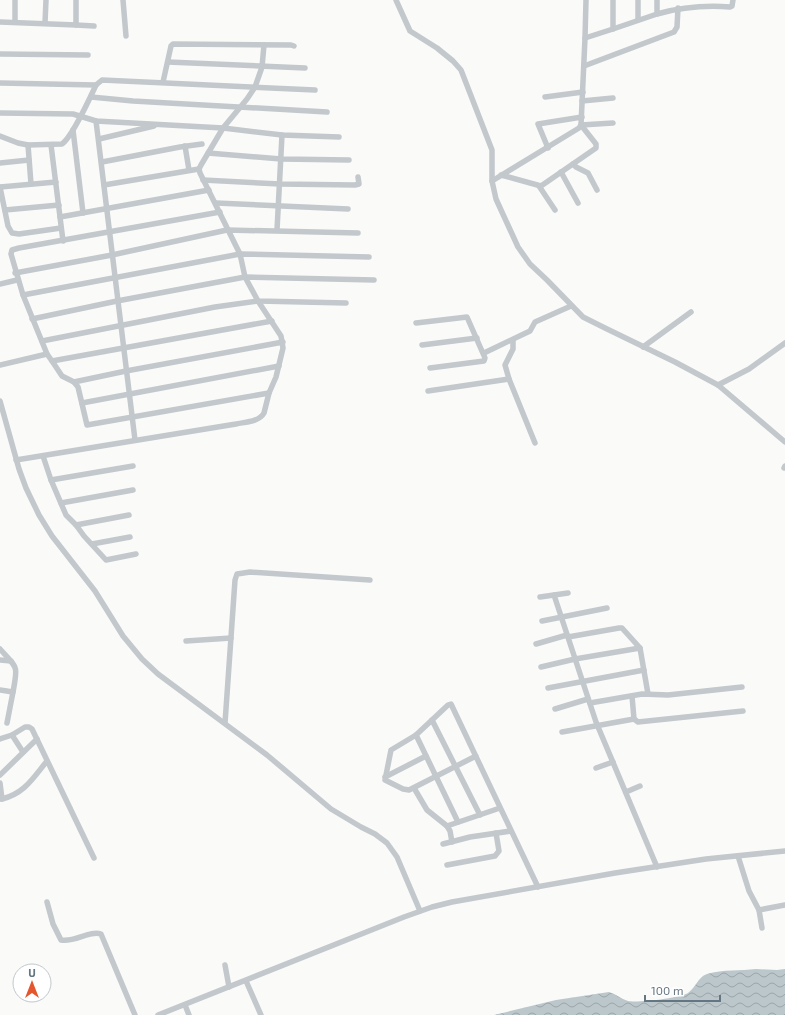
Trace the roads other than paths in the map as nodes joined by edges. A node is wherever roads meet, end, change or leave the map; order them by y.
1 (16, 0) edge
2 (46, 0) edge
3 (76, 0) edge
4 (123, 0) edge
5 (396, 0) edge
6 (586, 0) edge
7 (612, 0) edge
8 (638, 0) edge
9 (657, 0) edge
10 (683, 0) edge
11 (734, 0) edge
12 (709, 3) edge
13 (680, 8) junction
14 (657, 14) junction
15 (638, 20) junction
16 (0, 22) edge
17 (15, 22) junction
18 (45, 24) junction
19 (76, 25) junction
20 (94, 26) dead end
21 (613, 29) junction
22 (126, 36) dead end
23 (585, 38) junction
24 (264, 45) junction
25 (294, 46) dead end
26 (0, 54) edge
27 (88, 56) dead end
28 (168, 62) junction
29 (584, 66) junction
30 (262, 67) junction
31 (305, 68) dead end
32 (163, 82) junction
33 (0, 83) edge
34 (96, 85) junction
35 (255, 86) junction
36 (316, 90) dead end
37 (582, 92) junction
38 (91, 97) junction
39 (545, 97) dead end
40 (613, 98) dead end
41 (582, 101) junction
42 (240, 107) junction
43 (327, 112) dead end
44 (0, 113) edge
45 (80, 116) junction
46 (582, 117) junction
47 (96, 121) junction
48 (613, 123) dead end
49 (161, 125) junction
50 (581, 125) junction
51 (223, 128) junction
52 (73, 129) junction
53 (282, 135) junction
54 (0, 136) edge
55 (339, 137) dead end
56 (99, 139) junction
57 (28, 144) junction
58 (51, 144) junction
59 (202, 144) dead end
60 (185, 146) junction
61 (548, 148) junction
62 (208, 153) junction
63 (281, 159) junction
64 (29, 160) junction
65 (349, 160) dead end
66 (102, 162) junction
67 (0, 163) edge
68 (574, 164) junction
69 (199, 169) junction
70 (189, 170) junction
71 (561, 172) junction
72 (501, 176) junction
73 (358, 177) dead end
74 (203, 180) junction
75 (492, 181) junction
76 (56, 182) junction
77 (31, 184) junction
78 (280, 184) junction
79 (104, 185) junction
80 (539, 186) junction
81 (0, 187) edge
82 (209, 190) junction
83 (597, 190) dead end
84 (216, 203) junction
85 (578, 203) dead end
86 (59, 205) junction
87 (279, 206) junction
88 (107, 209) junction
89 (348, 209) dead end
90 (5, 210) junction
91 (555, 210) dead end
92 (220, 212) junction
93 (83, 213) junction
94 (60, 217) junction
95 (61, 228) junction
96 (228, 230) junction
97 (277, 230) junction
98 (110, 232) junction
99 (358, 233) dead end
100 (63, 241) junction
101 (240, 254) junction
102 (112, 255) junction
103 (369, 257) dead end
104 (15, 273) junction
105 (245, 277) junction
106 (115, 278) junction
107 (17, 280) junction
108 (374, 280) dead end
109 (0, 284) edge
110 (23, 296) junction
111 (118, 301) junction
112 (258, 301) junction
113 (346, 302) dead end
114 (571, 306) junction
115 (691, 312) dead end
116 (32, 319) junction
117 (272, 321) junction
118 (416, 323) dead end
119 (120, 325) junction
120 (477, 338) junction
121 (513, 340) junction
122 (42, 341) junction
123 (283, 342) junction
124 (785, 343) edge
125 (422, 345) dead end
126 (643, 347) junction
127 (123, 348) junction
128 (778, 348) junction
129 (785, 348) edge
130 (484, 353) junction
131 (48, 354) junction
132 (52, 361) junction
133 (0, 365) edge
134 (279, 366) junction
135 (430, 368) dead end
136 (126, 370) junction
137 (509, 379) junction
138 (74, 382) junction
139 (718, 385) junction
140 (428, 391) dead end
141 (269, 393) junction
142 (129, 394) junction
143 (0, 401) edge
144 (82, 403) junction
145 (132, 416) junction
146 (134, 440) junction
147 (785, 442) edge
148 (536, 443) dead end
149 (43, 456) junction
150 (16, 460) junction
151 (133, 466) dead end
152 (52, 480) junction
153 (133, 490) dead end
154 (61, 503) junction
155 (129, 515) dead end
156 (76, 524) junction
157 (130, 537) dead end
158 (92, 544) junction
159 (136, 554) dead end
160 (370, 580) dead end
161 (568, 592) dead end
162 (554, 595) junction
163 (540, 597) dead end
164 (607, 608) dead end
165 (562, 618) junction
166 (542, 622) dead end
167 (567, 636) junction
168 (231, 638) junction
169 (186, 641) dead end
170 (536, 644) dead end
171 (640, 648) junction
172 (0, 649) edge
173 (575, 659) junction
174 (0, 660) edge
175 (11, 661) junction
176 (541, 667) dead end
177 (644, 670) junction
178 (582, 682) junction
179 (742, 687) dead end
180 (548, 688) dead end
181 (0, 690) edge
182 (13, 692) junction
183 (648, 694) junction
184 (632, 696) junction
185 (589, 701) junction
186 (555, 709) dead end
187 (743, 711) dead end
188 (634, 719) junction
189 (432, 720) junction
190 (7, 723) dead end
191 (225, 723) junction
192 (597, 725) junction
193 (562, 732) dead end
194 (416, 735) junction
195 (12, 736) junction
196 (0, 739) edge
197 (37, 739) junction
198 (23, 752) junction
199 (426, 756) junction
200 (476, 756) junction
201 (47, 761) junction
202 (613, 762) junction
203 (456, 766) junction
204 (596, 768) dead end
205 (0, 775) edge
206 (436, 776) junction
207 (385, 777) junction
208 (0, 783) edge
209 (640, 786) dead end
210 (414, 788) junction
211 (626, 792) junction
212 (1, 799) edge
213 (500, 808) junction
214 (480, 815) junction
215 (458, 822) junction
216 (447, 826) junction
217 (511, 831) junction
218 (496, 833) junction
219 (452, 842) junction
220 (443, 844) dead end
221 (785, 851) edge
222 (738, 856) junction
223 (94, 858) dead end
224 (447, 865) dead end
225 (657, 867) junction
226 (538, 887) junction
227 (48, 902) dead end
228 (785, 905) edge
229 (759, 910) junction
230 (420, 911) junction
231 (762, 928) dead end
232 (225, 965) dead end
233 (246, 980) junction
234 (229, 987) junction
235 (185, 1005) junction
236 (168, 1013) edge
237 (135, 1015) edge
238 (158, 1015) edge
239 (189, 1015) edge
240 (261, 1015) edge

1 - 17 street
2 - 18 street
3 - 19 street
4 - 22 street
5 - 75 street
6 - 23 street
7 - 21 street
8 - 15 street
9 - 14 street
10 - 13 street
11 - 12 street
12 - 13 street
13 - 14 street
13 - 29 street
14 - 15 street
15 - 21 street
16 - 17 street
17 - 18 street
18 - 19 street
19 - 20 street
21 - 23 street
23 - 29 street
24 - 25 street
24 - 28 street
24 - 30 street
26 - 27 street
28 - 30 street
28 - 32 street
29 - 37 street
30 - 31 street
30 - 35 street
32 - 34 street
32 - 35 street
33 - 34 street
34 - 38 street
35 - 36 street
35 - 42 street
37 - 39 street
37 - 41 street
38 - 42 street
38 - 45 street
40 - 41 street
41 - 46 street
42 - 43 street
42 - 51 street
44 - 45 street
45 - 47 street
45 - 52 street
46 - 50 street
46 - 61 street
47 - 49 street
47 - 56 street
48 - 50 street
49 - 51 street
49 - 56 street
50 - 61 street
50 - 68 street
51 - 53 street
51 - 62 street
52 - 58 street
52 - 93 street
53 - 55 street
53 - 63 street
54 - 57 street
56 - 66 street
57 - 58 street
57 - 64 street
58 - 76 street
59 - 60 street
60 - 66 street
60 - 70 street
61 - 72 street
62 - 63 street
62 - 69 street
63 - 65 street
63 - 78 street
64 - 67 street
64 - 77 street
66 - 79 street
68 - 71 street
68 - 83 street
69 - 70 street
69 - 74 street
70 - 79 street
71 - 80 street
71 - 85 street
72 - 75 street
72 - 80 street
73 - 78 street
74 - 78 street
74 - 82 street
75 - 114 street
76 - 77 street
76 - 86 street
77 - 81 street
78 - 87 street
79 - 88 street
80 - 91 street
81 - 90 street
82 - 84 street
82 - 88 street
84 - 87 street
84 - 92 street
86 - 90 street
86 - 94 street
87 - 89 street
87 - 97 street
88 - 93 street
88 - 98 street
90 - 95 street
92 - 96 street
92 - 98 street
93 - 94 street
94 - 95 street
95 - 100 street
96 - 97 street
96 - 101 street
96 - 102 street
97 - 99 street
98 - 100 street
98 - 102 street
100 - 104 street
101 - 103 street
101 - 105 street
101 - 106 street
102 - 104 street
102 - 106 street
104 - 107 street
105 - 108 street
105 - 111 street
105 - 112 street
106 - 110 street
106 - 111 street
107 - 109 street
107 - 110 street
110 - 116 street
111 - 116 street
111 - 119 street
112 - 113 street
112 - 117 street
112 - 119 street
114 - 121 street
114 - 126 street
115 - 126 street
116 - 122 street
117 - 123 street
117 - 127 street
118 - 120 street
119 - 122 street
119 - 127 street
120 - 125 street
120 - 130 street
121 - 130 street
121 - 137 street
122 - 131 street
123 - 134 street
123 - 136 street
124 - 128 street
126 - 139 street
127 - 132 street
127 - 136 street
128 - 129 street
128 - 139 street
130 - 135 street
131 - 132 street
131 - 133 street
132 - 138 street
134 - 141 street
134 - 142 street
136 - 138 street
136 - 142 street
137 - 140 street
137 - 148 street
138 - 144 street
139 - 147 street
141 - 145 street
141 - 146 street
142 - 144 street
142 - 145 street
143 - 150 street
144 - 145 street
145 - 146 street
146 - 149 street
149 - 150 street
149 - 152 street
150 - 191 street
151 - 152 street
152 - 154 street
153 - 154 street
154 - 156 street
155 - 156 street
156 - 158 street
157 - 158 street
158 - 159 street
160 - 168 street
161 - 162 street
162 - 163 street
162 - 165 street
164 - 165 street
165 - 166 street
165 - 167 street
167 - 170 street
167 - 171 street
167 - 173 street
168 - 169 street
168 - 191 street
171 - 173 street
171 - 177 street
172 - 175 street
173 - 176 street
173 - 178 street
174 - 175 street
175 - 182 street
177 - 178 street
177 - 183 street
178 - 180 street
178 - 185 street
179 - 183 street
181 - 182 street
182 - 190 street
183 - 184 street
184 - 185 street
184 - 188 street
185 - 186 street
185 - 192 street
187 - 188 street
188 - 192 street
189 - 194 street
189 - 200 street
189 - 203 street
191 - 230 street
192 - 193 street
192 - 202 street
194 - 199 street
194 - 207 street
195 - 196 street
195 - 197 street
195 - 198 street
197 - 198 street
197 - 201 street
198 - 205 street
199 - 206 street
199 - 207 street
200 - 203 street
200 - 213 street
201 - 212 street
201 - 223 street
202 - 204 street
202 - 211 street
203 - 206 street
203 - 214 street
206 - 210 street
206 - 215 street
207 - 210 street
208 - 212 street
209 - 211 street
210 - 216 street
211 - 225 street
213 - 214 street
213 - 217 street
214 - 215 street
215 - 216 street
216 - 219 street
217 - 218 street
217 - 226 street
218 - 219 street
218 - 224 street
219 - 220 street
221 - 222 street
222 - 225 street
222 - 229 street
225 - 226 street
226 - 230 street
227 - 237 street
228 - 229 street
229 - 231 street
230 - 233 street
232 - 234 street
233 - 234 street
233 - 240 street
234 - 235 street
235 - 236 street
235 - 239 street
236 - 238 street

